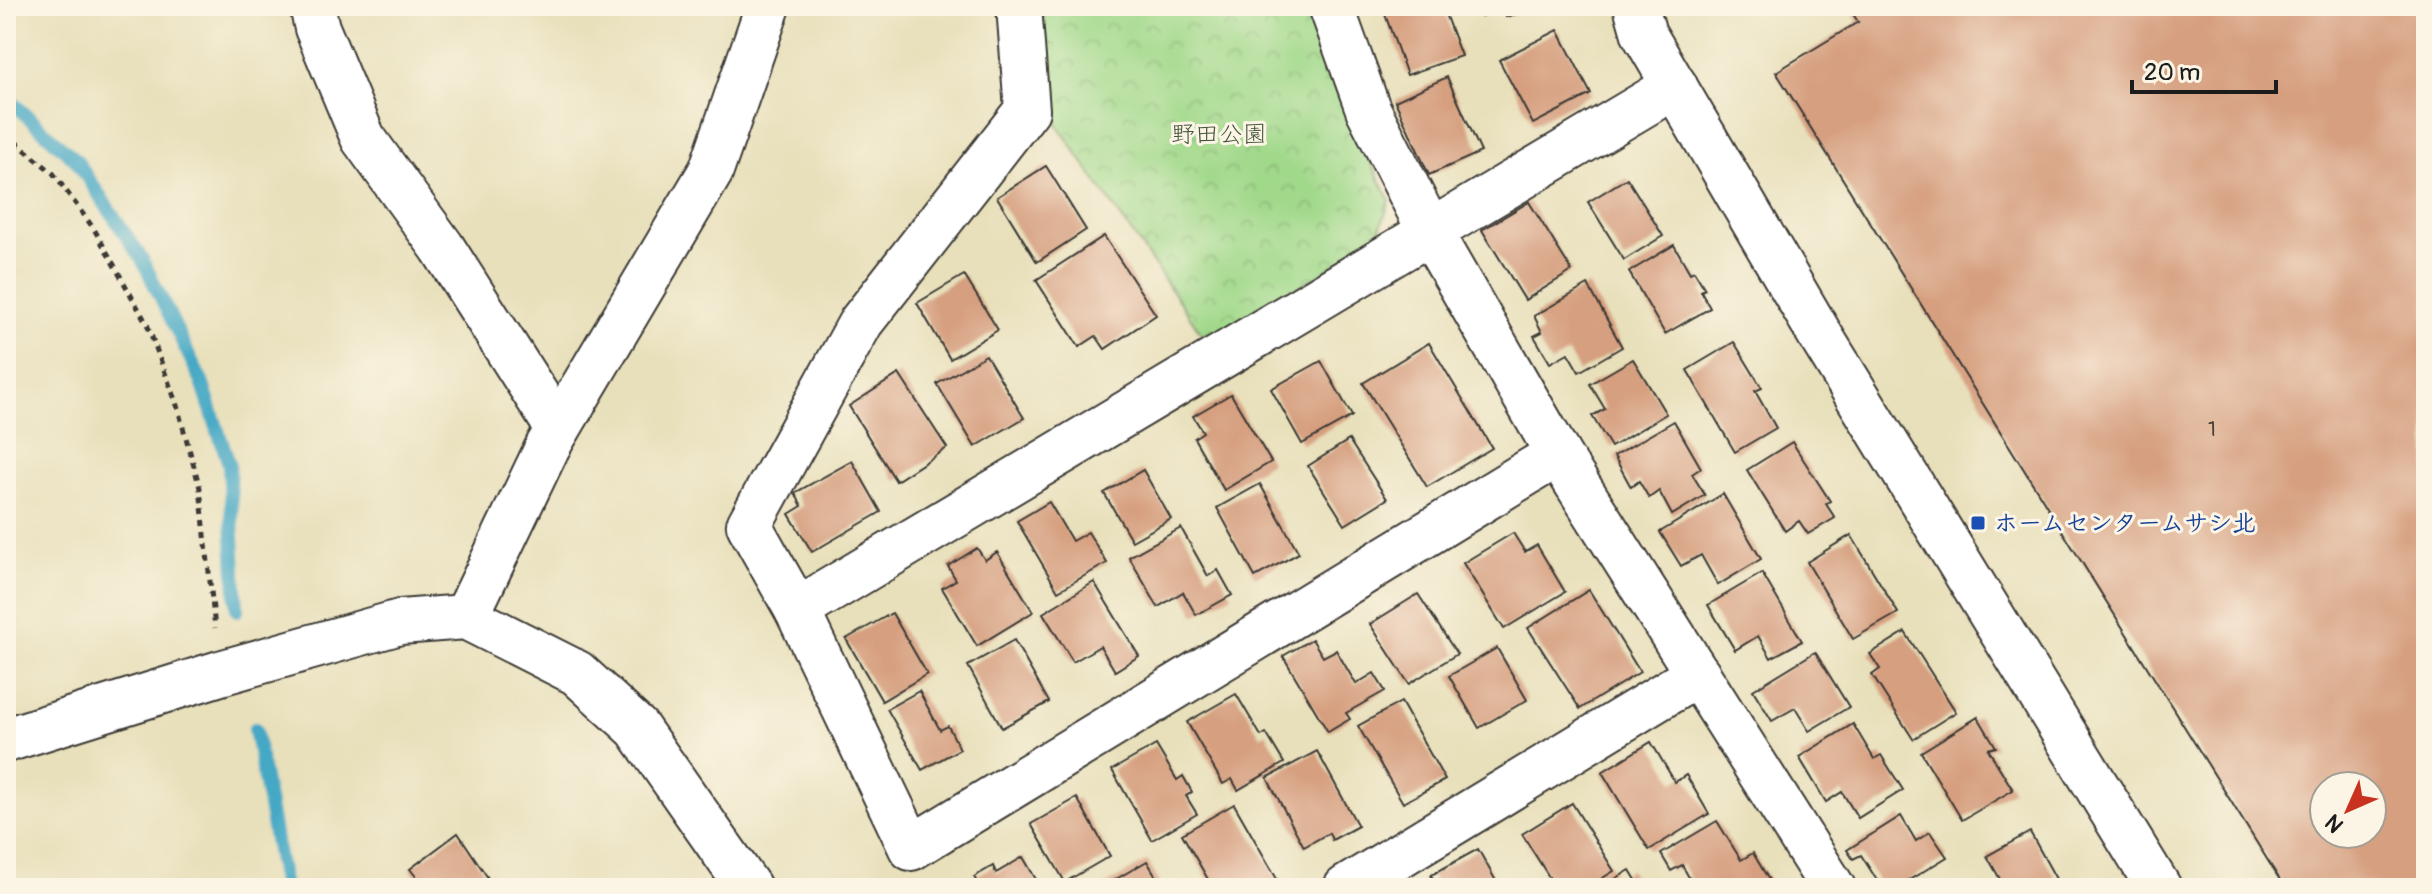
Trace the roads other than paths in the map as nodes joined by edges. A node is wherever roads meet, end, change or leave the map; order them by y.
1 (312, 6) edge
2 (768, 6) edge
3 (1019, 6) edge
4 (1331, 6) edge
5 (1636, 6) edge
6 (1675, 86) junction
7 (1430, 232) junction
8 (558, 429) junction
9 (1558, 454) junction
10 (797, 610) junction
11 (466, 617) junction
12 (1698, 674) junction
13 (6, 740) edge
14 (749, 888) edge
15 (1346, 888) edge
16 (1833, 888) edge
17 (2159, 888) edge

1 - 8 street
2 - 8 street
3 - 10 street
4 - 7 street
5 - 6 street
6 - 7 street
6 - 17 street
7 - 9 street
7 - 10 street
8 - 11 street
9 - 10 street
9 - 12 street
11 - 13 street
11 - 14 street
12 - 15 street
12 - 16 street

